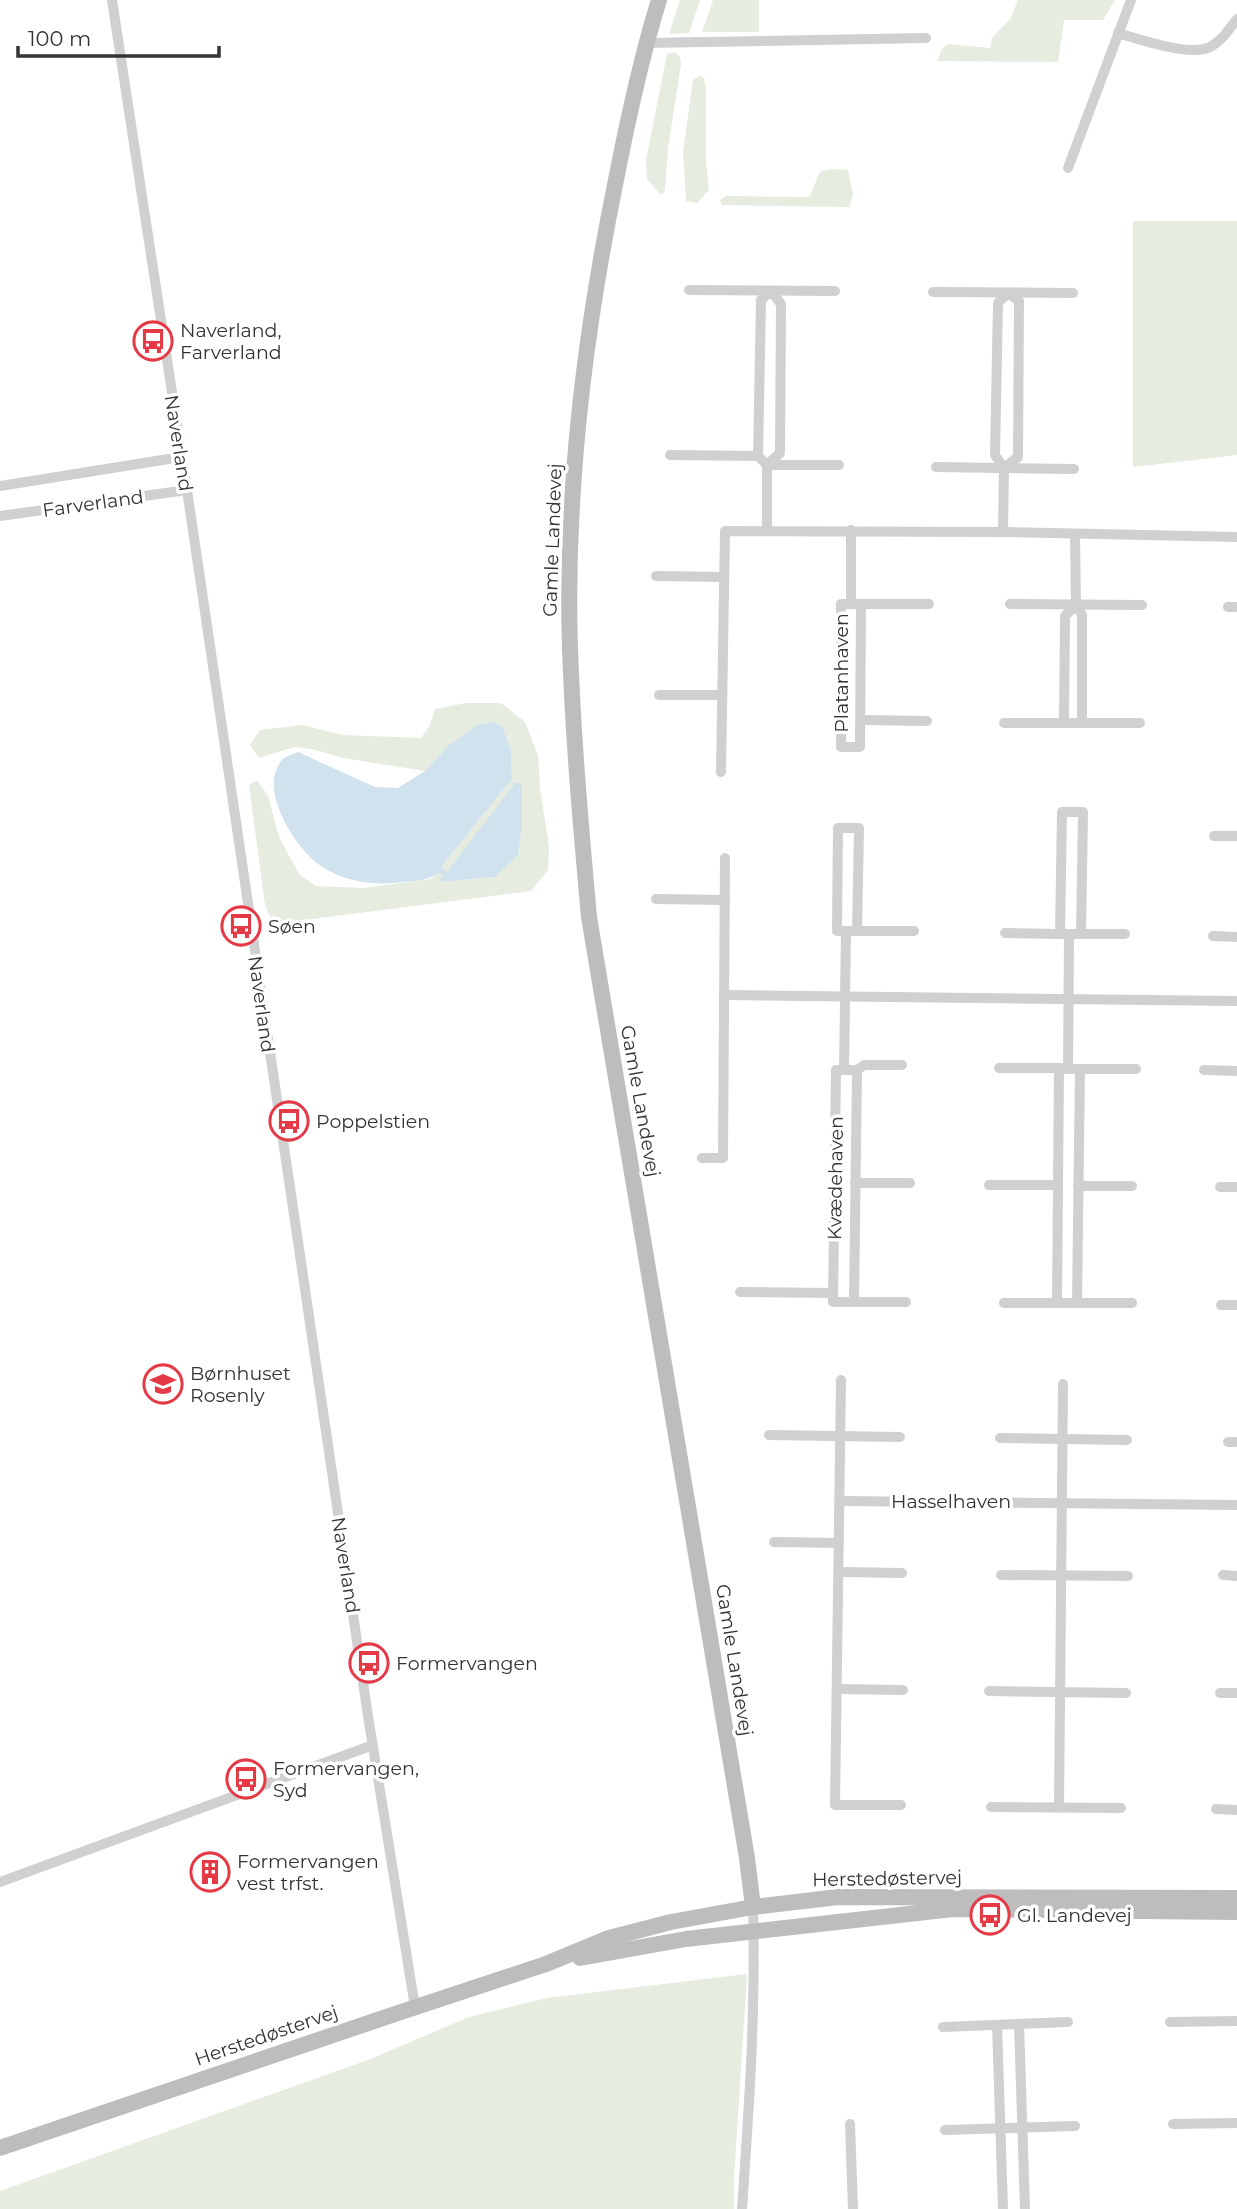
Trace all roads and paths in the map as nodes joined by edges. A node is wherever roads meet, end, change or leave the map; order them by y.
1 (112, 0) edge
2 (659, 0) edge
3 (1130, 0) edge
4 (1237, 19) edge
5 (1118, 33) junction
6 (926, 38) dead end
7 (646, 43) junction
8 (1068, 168) dead end
9 (690, 290) dead end
10 (771, 291) junction
11 (835, 291) dead end
12 (933, 292) dead end
13 (1008, 293) junction
14 (1073, 293) dead end
15 (670, 454) dead end
16 (758, 456) junction
17 (181, 457) junction
18 (767, 465) junction
19 (839, 466) dead end
20 (936, 467) dead end
21 (1003, 468) junction
22 (1074, 469) dead end
23 (0, 486) edge
24 (187, 491) junction
25 (0, 516) edge
26 (767, 530) junction
27 (851, 530) junction
28 (1003, 532) junction
29 (1075, 534) junction
30 (1237, 537) edge
31 (656, 576) dead end
32 (724, 577) junction
33 (856, 604) junction
34 (929, 604) dead end
35 (1010, 604) dead end
36 (1076, 605) junction
37 (1142, 605) dead end
38 (659, 695) dead end
39 (722, 695) junction
40 (861, 720) junction
41 (927, 721) dead end
42 (1064, 722) junction
43 (1082, 722) junction
44 (1004, 723) dead end
45 (1140, 723) dead end
46 (721, 772) dead end
47 (1214, 836) dead end
48 (1237, 836) edge
49 (725, 858) dead end
50 (656, 900) dead end
51 (725, 900) junction
52 (852, 931) junction
53 (914, 931) dead end
54 (1005, 933) dead end
55 (1064, 934) junction
56 (1081, 934) junction
57 (1125, 934) dead end
58 (1213, 936) dead end
59 (1237, 937) edge
60 (724, 995) junction
61 (845, 996) junction
62 (1069, 1000) junction
63 (1237, 1001) edge
64 (902, 1065) dead end
65 (999, 1068) dead end
66 (1069, 1069) junction
67 (1136, 1069) dead end
68 (844, 1070) junction
69 (857, 1070) junction
70 (1204, 1070) dead end
71 (1237, 1071) edge
72 (702, 1158) dead end
73 (855, 1183) junction
74 (910, 1183) dead end
75 (989, 1185) dead end
76 (1058, 1185) junction
77 (1079, 1186) junction
78 (1132, 1186) dead end
79 (1237, 1186) edge
80 (1220, 1187) dead end
81 (740, 1292) dead end
82 (833, 1293) junction
83 (854, 1302) junction
84 (906, 1302) dead end
85 (1004, 1303) dead end
86 (1056, 1303) junction
87 (1077, 1303) junction
88 (1132, 1303) dead end
89 (1221, 1305) dead end
90 (1237, 1305) edge
91 (841, 1380) dead end
92 (1063, 1384) dead end
93 (769, 1435) dead end
94 (841, 1436) junction
95 (900, 1437) dead end
96 (1000, 1438) dead end
97 (1063, 1439) junction
98 (1127, 1440) dead end
99 (840, 1501) junction
100 (1062, 1502) junction
101 (1237, 1505) edge
102 (774, 1542) dead end
103 (839, 1543) junction
104 (839, 1572) junction
105 (902, 1573) dead end
106 (1001, 1575) dead end
107 (1062, 1575) junction
108 (1128, 1576) dead end
109 (1223, 1576) dead end
110 (1237, 1576) edge
111 (837, 1689) junction
112 (903, 1690) dead end
113 (989, 1691) dead end
114 (1060, 1692) junction
115 (1126, 1693) dead end
116 (1220, 1693) dead end
117 (1237, 1693) edge
118 (373, 1745) junction
119 (901, 1805) dead end
120 (991, 1807) dead end
121 (1059, 1807) junction
122 (1121, 1808) dead end
123 (1216, 1809) dead end
124 (1237, 1810) edge
125 (0, 1882) edge
126 (1237, 1898) edge
127 (753, 1907) junction
128 (1237, 1912) edge
129 (753, 1931) junction
130 (547, 1964) junction
131 (415, 2007) junction
132 (1237, 2021) edge
133 (1068, 2022) dead end
134 (1170, 2022) dead end
135 (1019, 2024) junction
136 (997, 2025) junction
137 (943, 2027) dead end
138 (850, 2123) dead end
139 (1237, 2123) edge
140 (1173, 2124) dead end
141 (1075, 2126) dead end
142 (1000, 2128) junction
143 (1023, 2128) junction
144 (945, 2130) dead end
145 (0, 2148) edge
146 (742, 2209) edge
147 (853, 2209) edge
148 (1003, 2209) edge
149 (1026, 2209) edge

1 - 17 street, Naverland
2 - 7 street, Gamle Landevej
3 - 5 street
4 - 5 street
5 - 8 street
6 - 7 street
7 - 127 street, Gamle Landevej
9 - 10 street
10 - 11 street
10 - 16 street
10 - 18 street
12 - 13 street
13 - 14 street
13 - 21 street
13 - 21 street
15 - 16 street
16 - 18 street
17 - 23 street, Farverland
17 - 24 street, Naverland
18 - 19 street
18 - 26 street
20 - 21 street
21 - 22 street
21 - 28 street
24 - 25 street, Farverland
24 - 118 street, Naverland
26 - 27 street
26 - 32 street
27 - 28 street
27 - 33 street, Platanhaven
28 - 29 street
29 - 30 street
29 - 36 street
31 - 32 street
32 - 39 street
33 - 34 street, Platanhaven
33 - 40 street, Platanhaven
33 - 40 street, Platanhaven
35 - 36 street
36 - 37 street
36 - 42 street
36 - 43 street
38 - 39 street
39 - 46 street
40 - 41 street, Platanhaven
42 - 43 street
42 - 44 street
43 - 45 street
47 - 48 street
49 - 51 street
50 - 51 street
51 - 60 street
52 - 52 street, Kvædehaven
52 - 53 street
52 - 61 street, Kvædehaven
54 - 55 street
55 - 56 street
55 - 56 street
55 - 62 street
56 - 57 street
58 - 59 street
60 - 61 street
60 - 72 street
61 - 62 street
61 - 68 street, Kvædehaven
62 - 63 street
62 - 66 street
64 - 69 street
65 - 66 street
66 - 67 street
66 - 76 street
66 - 77 street
68 - 69 street
68 - 82 street, Kvædehaven
69 - 73 street, Kvædehaven
70 - 71 street
73 - 74 street, Kvædehaven
73 - 83 street, Kvædehaven
75 - 76 street
76 - 86 street
77 - 78 street
77 - 87 street
79 - 80 street
81 - 82 street
82 - 83 street
83 - 84 street
85 - 86 street
86 - 87 street
87 - 88 street
89 - 90 street
91 - 94 street
92 - 97 street
93 - 94 street
94 - 95 street
94 - 99 street
96 - 97 street
97 - 98 street
97 - 100 street
99 - 100 street, Hasselhaven
99 - 103 street
100 - 101 street, Hasselhaven
100 - 107 street
102 - 103 street
103 - 104 street
104 - 105 street
104 - 111 street
106 - 107 street
107 - 108 street
107 - 114 street
109 - 110 street
111 - 112 street
111 - 119 street
113 - 114 street
114 - 115 street
114 - 121 street
116 - 117 street
118 - 125 street
118 - 131 street, Naverland
120 - 121 street
121 - 122 street
123 - 124 street
126 - 127 street, Herstedøstervej
127 - 129 street, Gamle Landevej
127 - 130 street, Herstedøstervej
128 - 129 street, Herstedøstervej
129 - 130 street, Herstedøstervej
129 - 146 street, Gamle Landevej
130 - 131 street, Herstedøstervej
131 - 145 street, Herstedøstervej
132 - 134 street
133 - 135 street
135 - 136 street
135 - 143 street
136 - 137 street
136 - 142 street
138 - 147 street
139 - 140 street
141 - 143 street
142 - 143 street
142 - 144 street
142 - 148 street
143 - 149 street

